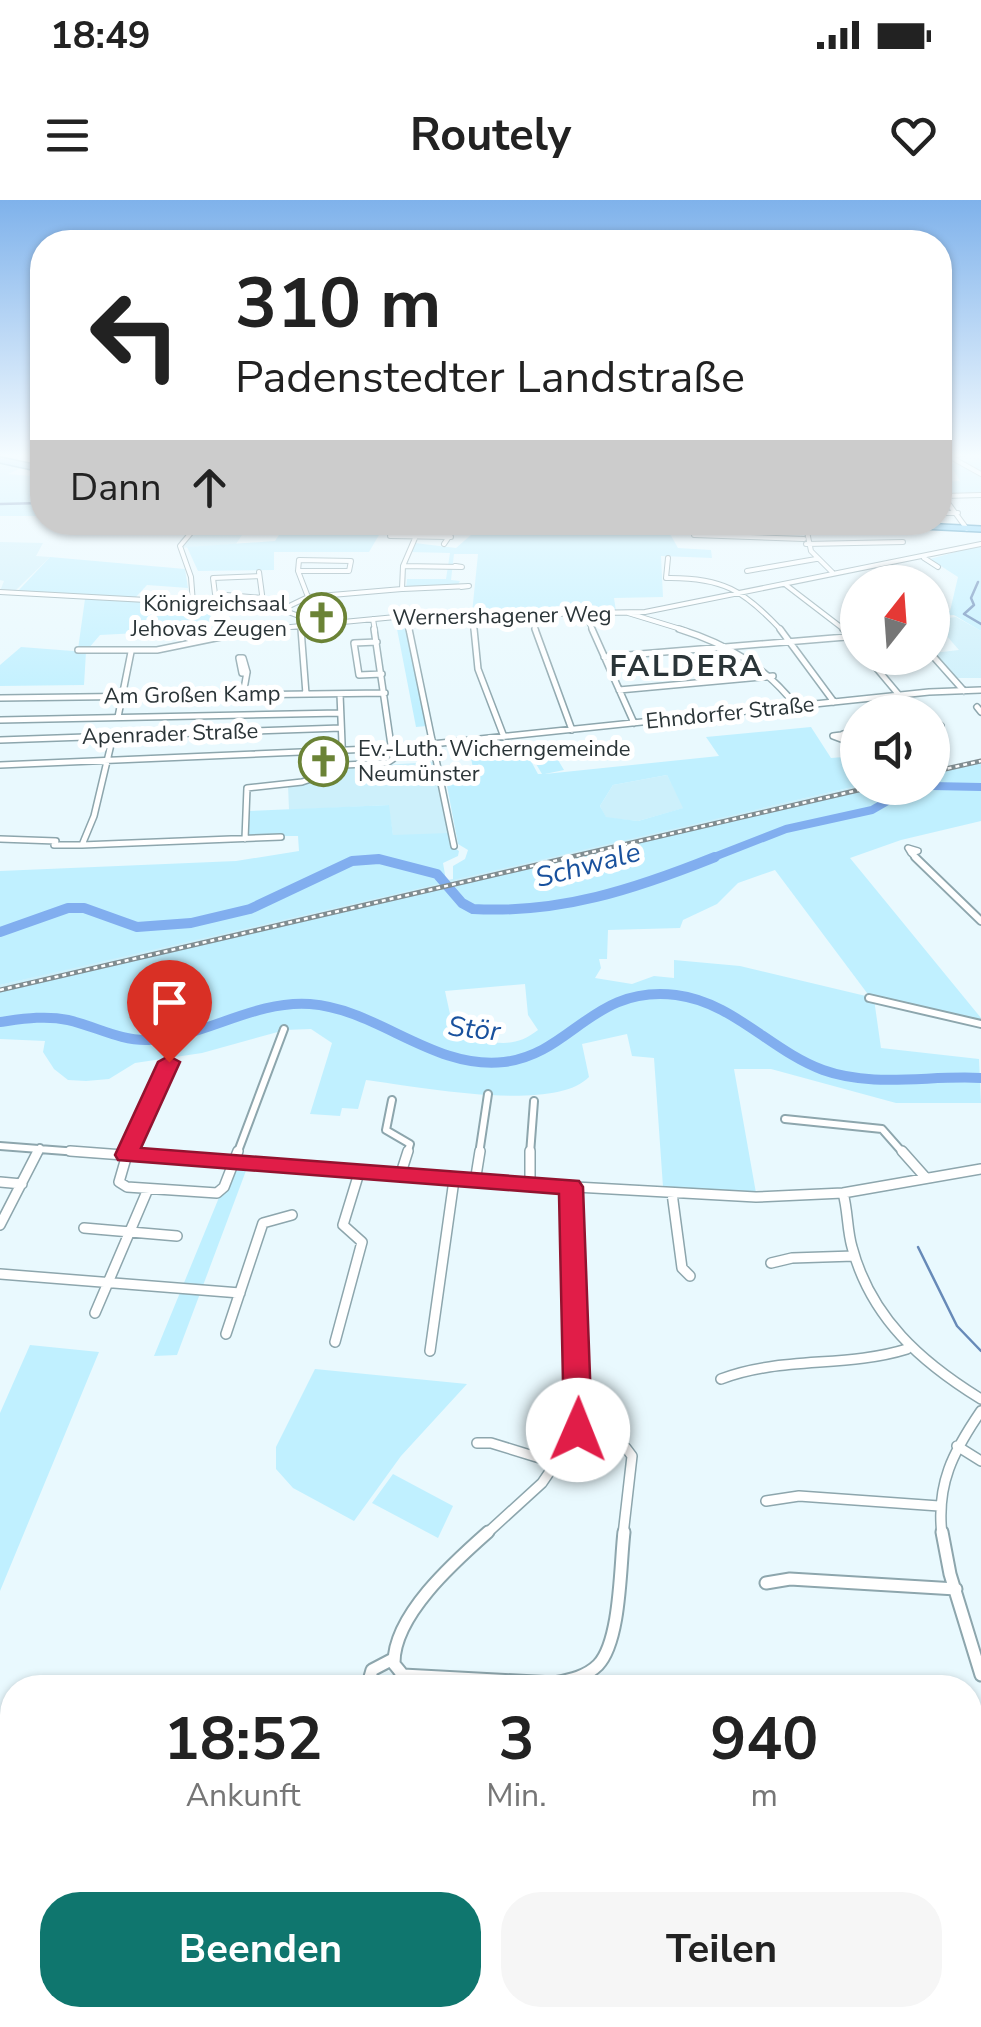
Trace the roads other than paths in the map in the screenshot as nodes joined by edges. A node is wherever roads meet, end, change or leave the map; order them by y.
1 (186, 539) edge
2 (415, 539) edge
3 (448, 539) edge
4 (762, 539) edge
5 (805, 542) junction
6 (903, 542) dead end
7 (444, 544) dead end
8 (981, 544) edge
9 (668, 558) dead end
10 (924, 558) junction
11 (816, 559) junction
12 (935, 565) edge
13 (403, 566) junction
14 (455, 566) dead end
15 (298, 571) junction
16 (747, 571) dead end
17 (833, 572) junction
18 (350, 582) dead end
19 (786, 585) junction
20 (461, 587) dead end
21 (404, 589) junction
22 (0, 592) edge
23 (353, 595) junction
24 (740, 596) junction
25 (262, 598) junction
26 (308, 598) junction
27 (193, 603) junction
28 (263, 606) junction
29 (282, 608) junction
30 (628, 613) junction
31 (530, 614) junction
32 (585, 614) junction
33 (472, 615) junction
34 (406, 616) junction
35 (373, 619) junction
36 (316, 623) junction
37 (301, 624) junction
38 (840, 624) edge
39 (840, 637) edge
40 (790, 640) junction
41 (377, 642) junction
42 (727, 646) junction
43 (78, 650) dead end
44 (131, 652) junction
45 (604, 657) junction
46 (246, 672) dead end
47 (382, 674) junction
48 (882, 675) edge
49 (950, 675) edge
50 (772, 676) junction
51 (619, 690) junction
52 (981, 690) edge
53 (964, 691) junction
54 (385, 693) junction
55 (306, 694) junction
56 (340, 694) junction
57 (243, 695) junction
58 (899, 695) joint
59 (124, 697) junction
60 (0, 698) edge
61 (840, 701) edge
62 (834, 702) junction
63 (796, 706) junction
64 (319, 713) junction
65 (340, 713) junction
66 (127, 717) junction
67 (108, 718) junction
68 (118, 718) junction
69 (0, 720) edge
70 (634, 723) junction
71 (341, 728) junction
72 (319, 729) junction
73 (572, 730) junction
74 (102, 736) junction
75 (117, 736) junction
76 (504, 736) junction
77 (0, 740) edge
78 (433, 744) junction
79 (394, 748) junction
80 (341, 750) junction
81 (105, 760) junction
82 (0, 765) edge
83 (344, 765) junction
84 (281, 837) dead end
85 (0, 839) edge
86 (244, 839) junction
87 (82, 843) junction
88 (454, 846) dead end
89 (911, 854) dead end
90 (981, 921) edge
91 (869, 998) dead end
92 (981, 1024) edge
93 (284, 1029) dead end
94 (169, 1062) dead end
95 (488, 1094) dead end
96 (392, 1100) dead end
97 (534, 1101) dead end
98 (785, 1120) dead end
99 (0, 1146) edge
100 (40, 1148) junction
101 (127, 1155) junction
102 (232, 1167) junction
103 (981, 1169) edge
104 (359, 1173) junction
105 (400, 1176) junction
106 (926, 1178) junction
107 (454, 1180) junction
108 (0, 1182) edge
109 (478, 1182) junction
110 (22, 1184) junction
111 (530, 1185) junction
112 (570, 1187) junction
113 (148, 1189) junction
114 (672, 1193) junction
115 (843, 1194) junction
116 (292, 1215) dead end
117 (0, 1225) edge
118 (84, 1228) dead end
119 (129, 1232) junction
120 (177, 1236) dead end
121 (854, 1256) junction
122 (771, 1263) dead end
123 (0, 1274) edge
124 (690, 1276) dead end
125 (107, 1282) junction
126 (240, 1293) junction
127 (95, 1313) dead end
128 (226, 1334) dead end
129 (335, 1342) dead end
130 (907, 1348) junction
131 (430, 1351) dead end
132 (721, 1379) dead end
133 (981, 1400) edge
134 (981, 1412) edge
135 (578, 1430) junction
136 (476, 1443) dead end
137 (957, 1446) junction
138 (981, 1462) edge
139 (556, 1464) junction
140 (766, 1501) dead end
141 (940, 1506) junction
142 (766, 1583) dead end
143 (956, 1589) junction
144 (392, 1659) junction
145 (370, 1675) edge
146 (404, 1675) edge
147 (585, 1675) edge
148 (981, 1675) edge

1 - 27 street
2 - 13 street
3 - 7 street
4 - 5 street
5 - 6 street
5 - 11 street
8 - 10 street, Wernershagener Weg
9 - 24 street
10 - 12 street
10 - 17 street, Wernershagener Weg
11 - 16 street
11 - 17 street
13 - 14 street
13 - 21 street
15 - 15 street
15 - 26 street
17 - 19 street, Wernershagener Weg
18 - 23 street
19 - 24 street, Wernershagener Weg
19 - 38 street
20 - 21 street
21 - 23 street
22 - 27 street
23 - 26 street
24 - 30 street, Wernershagener Weg
24 - 40 street
25 - 25 street
25 - 28 street
26 - 29 street
27 - 28 street
28 - 29 street
29 - 36 street
30 - 32 street, Wernershagener Weg
30 - 42 street
31 - 32 street, Wernershagener Weg
31 - 33 street, Wernershagener Weg
31 - 73 street
32 - 45 street
33 - 34 street, Wernershagener Weg
33 - 76 street
34 - 35 street, Wernershagener Weg
34 - 78 street
35 - 36 street, Wernershagener Weg
35 - 41 street
36 - 37 street, Wernershagener Weg
37 - 44 street, Wernershagener Weg
37 - 55 street
39 - 40 street
40 - 42 street
40 - 62 street
41 - 47 street
41 - 47 street
42 - 45 street
42 - 50 street
43 - 44 street, Wernershagener Weg
44 - 59 street
45 - 51 street
46 - 57 street
47 - 54 street
48 - 58 street
49 - 53 street
50 - 51 street
50 - 63 street
51 - 70 street
52 - 53 street, Ehndorfer Straße
53 - 58 street, Ehndorfer Straße
54 - 56 street, Am Großen Kamp
54 - 79 street
55 - 56 street, Am Großen Kamp
55 - 57 street, Am Großen Kamp
56 - 65 street
57 - 59 street, Am Großen Kamp
59 - 60 street, Am Großen Kamp
59 - 68 street
61 - 62 street, Ehndorfer Straße
62 - 63 street, Ehndorfer Straße
63 - 70 street, Ehndorfer Straße
64 - 65 street
64 - 66 street
64 - 72 street
65 - 71 street
66 - 68 street
66 - 75 street
67 - 68 street
67 - 69 street
67 - 74 street
70 - 73 street, Ehndorfer Straße
71 - 72 street, Apenrader Straße
71 - 80 street
72 - 75 street, Apenrader Straße
73 - 76 street, Ehndorfer Straße
74 - 75 street, Apenrader Straße
74 - 77 street, Apenrader Straße
75 - 81 street
76 - 78 street, Ehndorfer Straße
78 - 79 street, Ehndorfer Straße
78 - 88 street
79 - 80 street, Ehndorfer Straße
79 - 83 street
80 - 81 street, Ehndorfer Straße
80 - 83 street
81 - 82 street, Ehndorfer Straße
81 - 87 street
83 - 86 street
84 - 86 street
85 - 87 street
86 - 87 street
89 - 90 street
91 - 92 street
93 - 102 street
94 - 101 street
95 - 109 street
96 - 105 street
97 - 111 street
98 - 106 street
99 - 100 street
100 - 101 street
100 - 110 street
101 - 102 street
101 - 113 street
102 - 104 street
102 - 113 street
103 - 106 street
104 - 105 street
104 - 129 street
105 - 107 street
106 - 115 street
107 - 109 street
107 - 131 street
108 - 110 street
109 - 111 street
110 - 117 street
111 - 112 street
112 - 114 street
112 - 135 street
113 - 119 street
114 - 115 street
114 - 124 street
115 - 121 street
116 - 126 street
118 - 119 street
119 - 120 street
119 - 125 street
121 - 122 street
121 - 130 street
123 - 125 street
125 - 126 street
125 - 127 street
126 - 128 street
130 - 132 street
130 - 133 street
134 - 137 street
135 - 139 street
135 - 147 street
136 - 139 street
137 - 138 street
137 - 141 street
139 - 144 street
140 - 141 street
141 - 143 street
142 - 143 street
143 - 148 street
144 - 145 street
144 - 146 street

